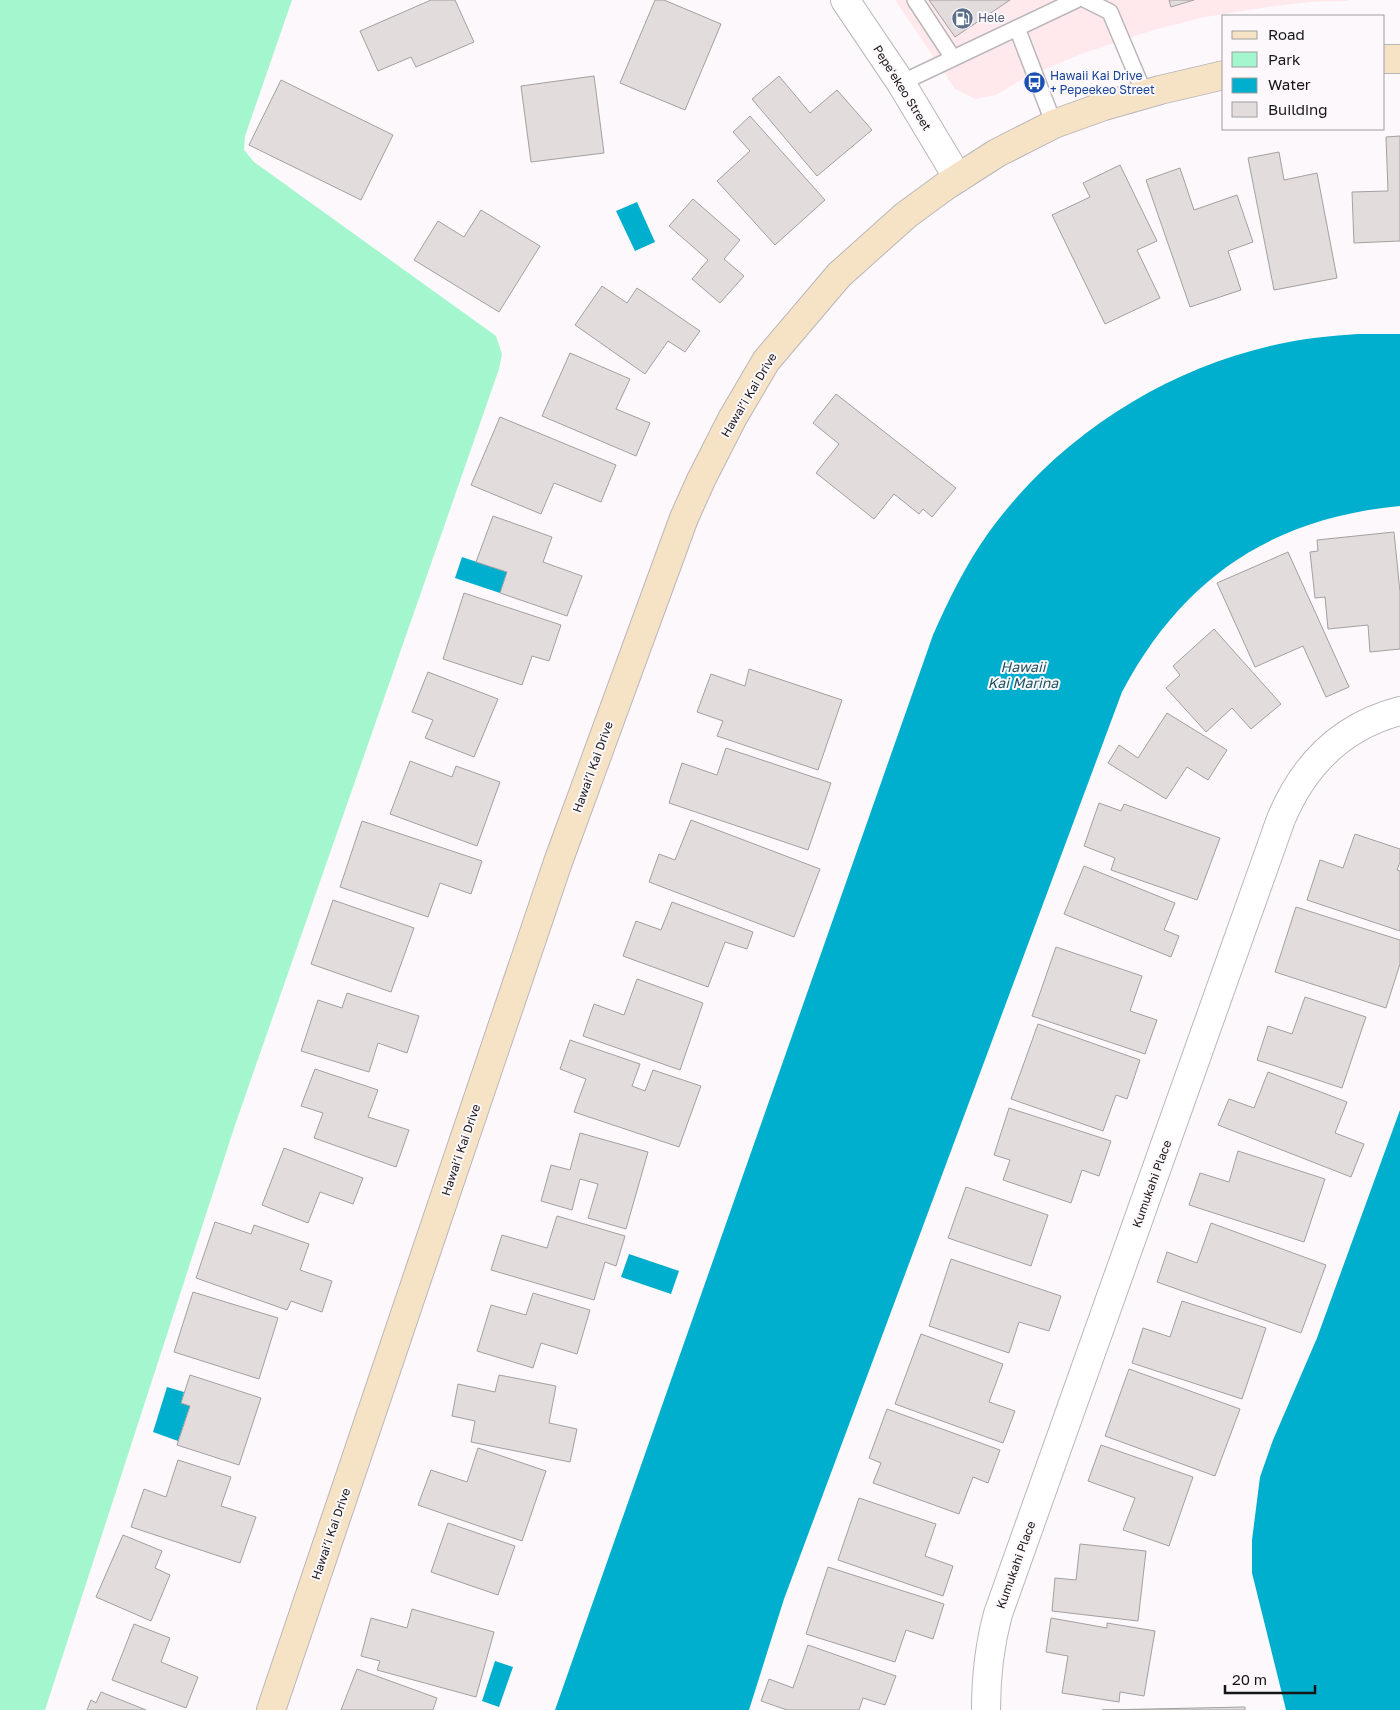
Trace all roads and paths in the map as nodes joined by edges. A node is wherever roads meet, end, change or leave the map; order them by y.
1 (915, 0) edge
2 (1076, 0) edge
3 (1086, 0) edge
4 (853, 3) edge
5 (1017, 28) junction
6 (953, 58) junction
7 (1385, 59) edge
8 (1400, 59) edge
9 (1222, 76) edge
10 (900, 83) junction
11 (1145, 95) junction
12 (1054, 124) junction
13 (958, 178) junction
14 (1400, 711) edge
15 (271, 1710) edge
16 (986, 1710) edge

1 - 6 lane
2 - 5 lane
3 - 11 lane
4 - 10 street, Pepeʻekeo Street
5 - 6 lane
5 - 12 lane
6 - 10 lane
7 - 8 main road
9 - 11 main road, Hawai’i Kai Drive
10 - 13 street, Pepeʻekeo Street
11 - 12 main road, Hawai’i Kai Drive
12 - 13 main road, Hawai’i Kai Drive
13 - 15 main road, Hawai’i Kai Drive
14 - 16 street, Kumukahi Place

